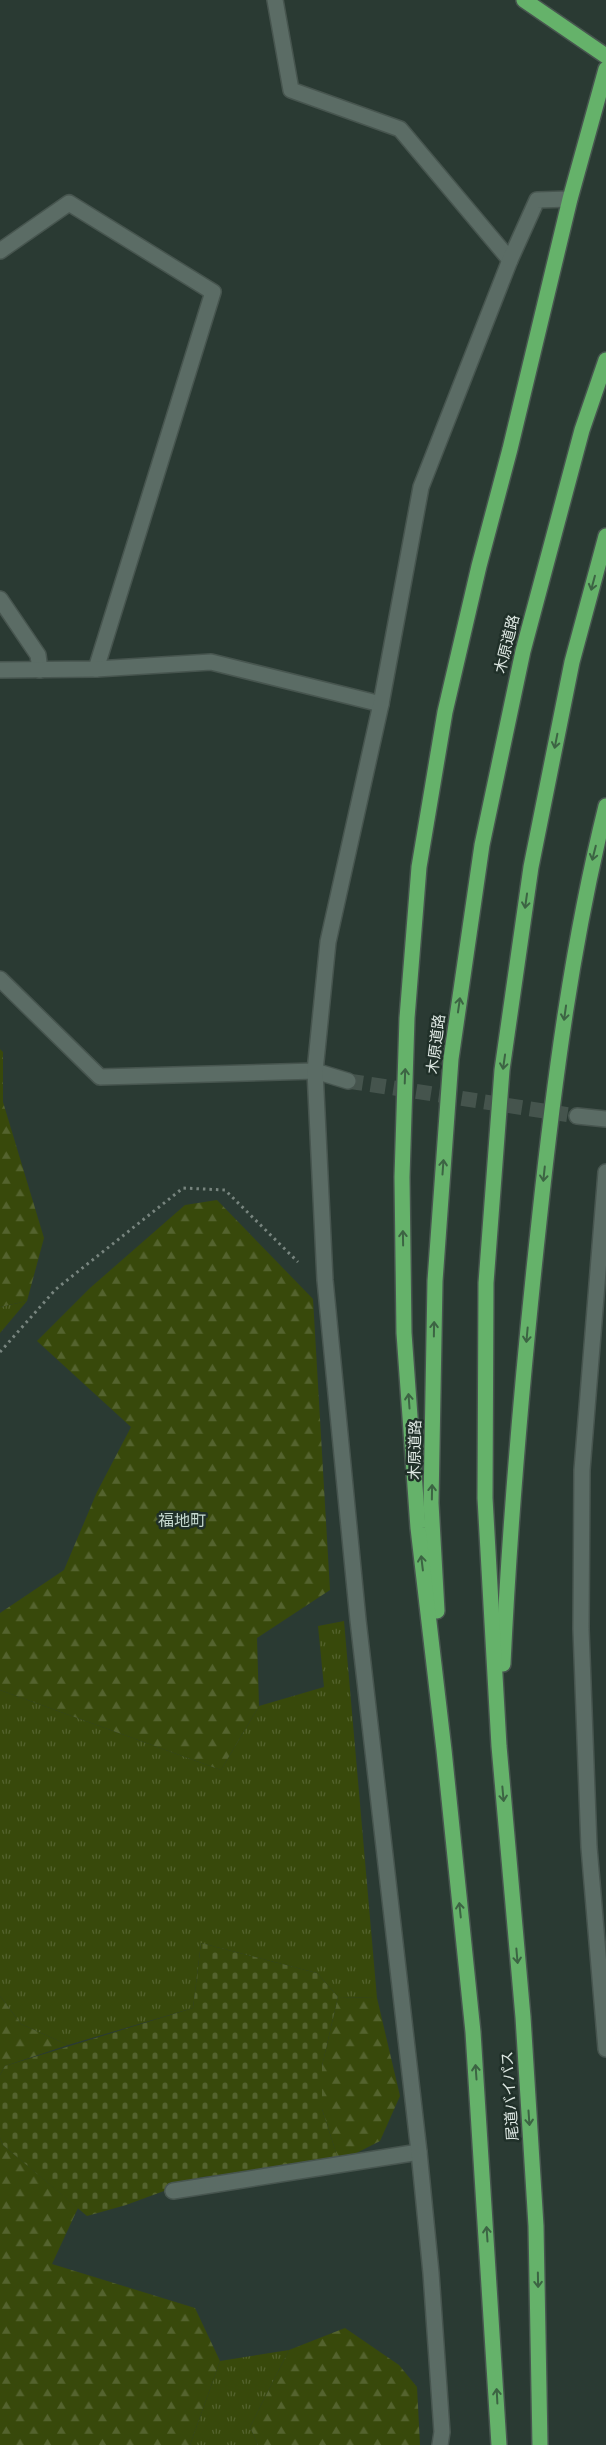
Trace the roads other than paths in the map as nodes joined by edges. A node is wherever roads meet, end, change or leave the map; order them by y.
1 (275, 0) edge
2 (524, 0) edge
3 (606, 56) edge
4 (606, 69) edge
5 (570, 199) junction
6 (0, 250) edge
7 (510, 260) junction
8 (606, 360) edge
9 (606, 536) edge
10 (0, 599) edge
11 (0, 670) edge
12 (40, 670) junction
13 (96, 670) junction
14 (381, 704) junction
15 (606, 806) edge
16 (0, 979) edge
17 (314, 1071) junction
18 (348, 1081) tunnel mouth
19 (577, 1116) tunnel mouth
20 (606, 1119) edge
21 (606, 1172) edge
22 (499, 1746) junction
23 (444, 1750) junction
24 (606, 2049) edge
25 (419, 2152) junction
26 (173, 2191) dead end
27 (440, 2445) edge
28 (500, 2445) edge
29 (540, 2445) edge

1 - 7 street
2 - 3 highway
4 - 5 highway
5 - 7 street
23 -> 5 highway
6 - 13 street
7 - 14 street
23 -> 8 highway, 木原道路
9 -> 22 highway
10 - 12 street
11 - 12 street
12 - 13 street
13 - 14 street
14 - 17 street
15 -> 22 highway
16 - 17 street
17 - 18 street
17 - 25 street
19 - 20 street
21 - 24 street
22 -> 29 highway, 尾道バイパス
28 -> 23 highway
25 - 26 street
25 - 27 street

